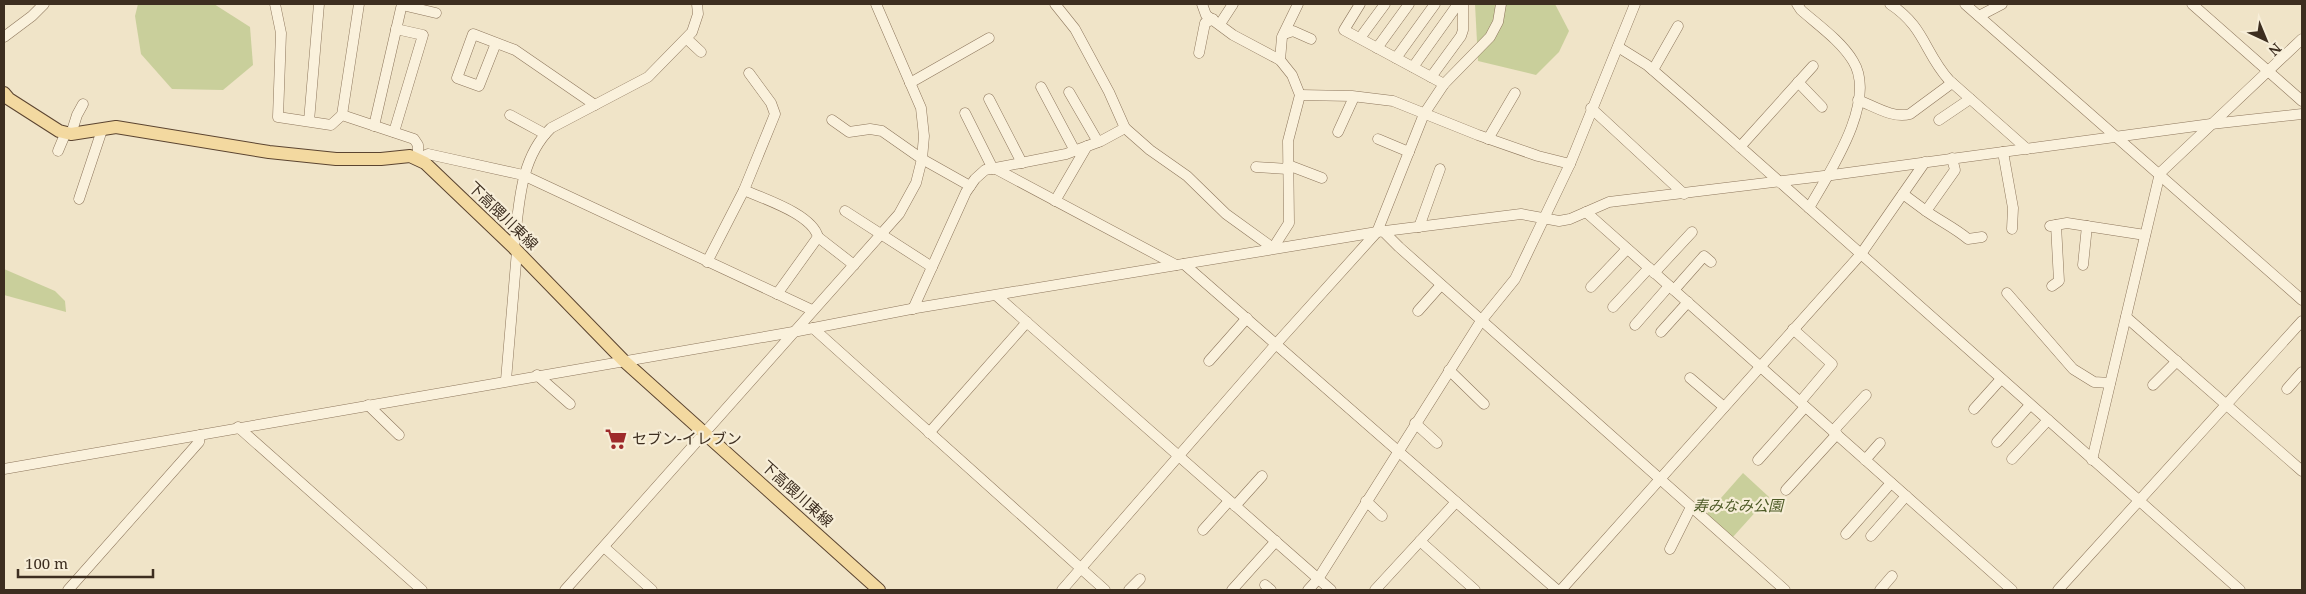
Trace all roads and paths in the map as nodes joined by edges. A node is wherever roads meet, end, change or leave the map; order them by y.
1 (44, 4) edge
2 (275, 4) edge
3 (319, 4) edge
4 (359, 4) edge
5 (402, 4) edge
6 (697, 4) edge
7 (876, 4) edge
8 (1055, 4) edge
9 (1202, 4) edge
10 (1233, 4) edge
11 (1298, 4) edge
12 (1360, 4) edge
13 (1385, 4) edge
14 (1409, 4) edge
15 (1435, 4) edge
16 (1458, 4) edge
17 (1463, 4) edge
18 (1501, 4) edge
19 (1635, 4) edge
20 (1797, 4) edge
21 (1890, 4) edge
22 (1965, 4) edge
23 (2002, 4) edge
24 (2192, 4) edge
25 (436, 13) dead end
26 (1979, 16) junction
27 (1216, 22) junction
28 (1678, 26) dead end
29 (396, 29) junction
30 (1284, 34) junction
31 (4, 36) edge
32 (989, 38) dead end
33 (1360, 38) junction
34 (687, 39) junction
35 (1311, 39) dead end
36 (2302, 39) edge
37 (496, 43) junction
38 (1618, 47) junction
39 (1377, 48) junction
40 (700, 52) dead end
41 (1199, 53) dead end
42 (1396, 58) junction
43 (1280, 60) junction
44 (1813, 66) dead end
45 (1413, 67) junction
46 (1652, 70) junction
47 (2269, 71) junction
48 (749, 73) dead end
49 (1431, 77) junction
50 (1798, 82) junction
51 (910, 83) junction
52 (1952, 83) junction
53 (1444, 84) junction
54 (1041, 87) dead end
55 (1069, 92) dead end
56 (4, 93) edge
57 (1515, 93) dead end
58 (1300, 95) junction
59 (1354, 97) junction
60 (1970, 98) junction
61 (989, 99) dead end
62 (1858, 100) junction
63 (2302, 101) edge
64 (83, 104) dead end
65 (595, 105) junction
66 (1822, 107) dead end
67 (1591, 108) junction
68 (965, 113) dead end
69 (510, 114) dead end
70 (1424, 114) junction
71 (2302, 114) edge
72 (342, 115) junction
73 (832, 120) dead end
74 (1939, 120) dead end
75 (309, 121) junction
76 (2211, 124) junction
77 (374, 126) junction
78 (1125, 128) junction
79 (102, 130) junction
80 (394, 132) junction
81 (1338, 132) dead end
82 (69, 133) junction
83 (545, 134) junction
84 (2116, 137) junction
85 (1378, 139) dead end
86 (1488, 139) junction
87 (1098, 142) junction
88 (1087, 146) junction
89 (1740, 147) junction
90 (1075, 150) junction
91 (2027, 150) junction
92 (58, 151) dead end
93 (1409, 152) junction
94 (2003, 152) junction
95 (1952, 158) junction
96 (418, 159) junction
97 (922, 159) junction
98 (1925, 162) junction
99 (1022, 163) junction
100 (1570, 164) junction
101 (1256, 167) dead end
102 (1288, 167) junction
103 (994, 169) junction
104 (1440, 169) dead end
105 (2160, 174) junction
106 (522, 175) junction
107 (1827, 176) junction
108 (1322, 178) dead end
109 (1778, 182) junction
110 (970, 186) junction
111 (744, 190) junction
112 (1684, 194) junction
113 (1902, 194) junction
114 (80, 199) dead end
115 (1055, 201) junction
116 (1809, 208) junction
117 (844, 211) dead end
118 (1926, 211) junction
119 (1586, 212) junction
120 (1544, 217) junction
121 (2087, 226) junction
122 (1419, 227) junction
123 (2012, 229) dead end
124 (1380, 231) junction
125 (1692, 232) dead end
126 (881, 234) junction
127 (2145, 235) junction
128 (818, 237) junction
129 (1982, 237) dead end
130 (1273, 248) junction
131 (1627, 249) junction
132 (515, 250) junction
133 (1861, 254) junction
134 (707, 262) junction
135 (1711, 262) dead end
136 (854, 264) junction
137 (1180, 265) junction
138 (2084, 265) dead end
139 (932, 267) junction
140 (1652, 271) junction
141 (1441, 285) junction
142 (2052, 286) dead end
143 (1591, 287) dead end
144 (1672, 288) junction
145 (2007, 293) dead end
146 (777, 294) junction
147 (997, 296) junction
148 (2302, 300) edge
149 (1688, 302) junction
150 (1613, 307) dead end
151 (913, 309) junction
152 (812, 310) junction
153 (1418, 311) dead end
154 (2126, 317) junction
155 (1247, 318) junction
156 (1481, 321) junction
157 (2302, 321) edge
158 (1027, 322) junction
159 (1635, 325) dead end
160 (813, 328) junction
161 (1793, 329) junction
162 (793, 332) junction
163 (1661, 332) dead end
164 (1276, 344) junction
165 (623, 360) junction
166 (1209, 361) dead end
167 (2177, 361) junction
168 (1760, 366) junction
169 (1449, 370) junction
170 (2302, 372) edge
171 (537, 375) junction
172 (1690, 378) dead end
173 (2001, 379) junction
174 (506, 380) junction
175 (2110, 383) junction
176 (2153, 385) dead end
177 (2287, 389) dead end
178 (1866, 395) dead end
179 (368, 404) junction
180 (570, 404) dead end
181 (1484, 404) dead end
182 (1802, 404) junction
183 (2227, 404) junction
184 (2030, 405) junction
185 (1724, 407) junction
186 (1974, 409) dead end
187 (2048, 420) junction
188 (1415, 423) junction
189 (238, 427) junction
190 (705, 433) junction
191 (929, 433) junction
192 (1835, 433) junction
193 (200, 435) junction
194 (399, 435) dead end
195 (1437, 442) dead end
196 (1997, 442) dead end
197 (1880, 443) dead end
198 (1398, 450) junction
199 (1179, 457) junction
200 (1758, 460) dead end
201 (1865, 460) junction
202 (2012, 460) dead end
203 (2092, 460) junction
204 (4, 469) edge
205 (2302, 471) edge
206 (1262, 476) dead end
207 (1660, 479) junction
208 (1891, 483) junction
209 (1786, 490) dead end
210 (1906, 496) junction
211 (1366, 501) junction
212 (2139, 501) junction
213 (1456, 502) junction
214 (1232, 503) junction
215 (1691, 507) junction
216 (1382, 516) dead end
217 (1203, 530) dead end
218 (1846, 534) dead end
219 (1871, 536) dead end
220 (1276, 541) junction
221 (1420, 541) junction
222 (604, 547) junction
223 (1670, 549) dead end
224 (1081, 569) junction
225 (1892, 576) dead end
226 (1140, 579) dead end
227 (1318, 579) junction
228 (68, 590) edge
229 (422, 590) edge
230 (565, 590) edge
231 (652, 590) edge
232 (880, 590) edge
233 (1062, 590) edge
234 (1105, 590) edge
235 (1129, 590) edge
236 (1232, 590) edge
237 (1308, 590) edge
238 (1331, 590) edge
239 (1375, 590) edge
240 (1474, 590) edge
241 (1557, 590) edge
242 (1561, 590) edge
243 (1785, 590) edge
244 (1880, 590) edge
245 (2012, 590) edge
246 (2058, 590) edge
247 (2240, 590) edge

1 - 31 street
2 - 75 street
3 - 75 street
4 - 72 street
5 - 25 street
5 - 29 street
6 - 34 street
7 - 51 street
8 - 78 street
9 - 27 street
10 - 27 street
11 - 30 street
12 - 33 street
13 - 33 street
14 - 39 street
15 - 42 street
16 - 45 street
17 - 49 street
18 - 53 street
19 - 38 street
20 - 62 street
21 - 52 street
22 - 26 street
23 - 26 street
24 - 47 street
26 - 84 street
27 - 41 street
27 - 43 street
28 - 46 street
29 - 77 street
29 - 80 street
30 - 35 street
30 - 43 street
32 - 51 street
33 - 39 street
34 - 40 street
34 - 65 street
36 - 47 street
37 - 37 street
37 - 65 street
38 - 46 street
38 - 67 street
39 - 42 street
42 - 45 street
43 - 58 street
44 - 50 street
45 - 49 street
46 - 89 street
47 - 63 street
47 - 76 street
48 - 111 street
49 - 53 street
50 - 66 street
50 - 89 street
51 - 97 street
52 - 60 street
52 - 62 street
53 - 70 street
54 - 90 street
55 - 87 street
56 - 82 main road
57 - 86 street
58 - 59 street
58 - 102 street
59 - 70 street
59 - 81 street
60 - 74 street
60 - 91 street
61 - 99 street
62 - 107 street
64 - 82 street
65 - 83 street
67 - 100 street
67 - 112 street
68 - 103 street
69 - 83 street
70 - 86 street
70 - 93 street
71 - 76 street
72 - 75 street
72 - 77 street
73 - 97 street
76 - 84 street
76 - 105 street
77 - 80 street
78 - 87 street
78 - 130 street
79 - 82 main road
79 - 96 main road
79 - 114 street
80 - 96 street
82 - 92 street
83 - 106 street
84 - 91 street
84 - 105 street
85 - 93 street
86 - 100 street
87 - 88 street
88 - 90 street
88 - 115 street
89 - 109 street
90 - 99 street
91 - 94 street
93 - 124 street
94 - 95 street
94 - 123 street
95 - 98 street
95 - 118 street
96 - 106 street
96 - 132 main road, 下高隈川東線
97 - 110 street
97 - 126 street
98 - 107 street
98 - 113 street
99 - 103 street
100 - 120 street
101 - 102 street
102 - 108 street
102 - 130 street
103 - 110 street
103 - 115 street
104 - 122 street
105 - 127 street
105 - 148 street
106 - 132 street
106 - 134 street
107 - 109 street
107 - 116 street
109 - 112 street
109 - 116 street
110 - 139 street
111 - 128 street
111 - 134 street
112 - 119 street
113 - 118 street
113 - 133 street
115 - 137 street
116 - 133 street
117 - 126 street
118 - 129 street
119 - 120 street
119 - 131 street
120 - 122 street
120 - 156 street
121 - 127 street
121 - 138 street
121 - 142 street
122 - 124 street
124 - 130 street
124 - 141 street
124 - 164 street
125 - 140 street
126 - 136 street
126 - 139 street
127 - 154 street
128 - 136 street
128 - 146 street
130 - 137 street
131 - 140 street
131 - 143 street
132 - 165 main road, 下高隈川東線
132 - 174 street
133 - 161 street
133 - 173 street
134 - 146 street
135 - 144 street
136 - 152 street
137 - 147 street
137 - 155 street
139 - 151 street
140 - 144 street
140 - 150 street
141 - 153 street
141 - 156 street
144 - 149 street
144 - 159 street
145 - 175 street
146 - 152 street
147 - 151 street
147 - 158 street
149 - 163 street
149 - 168 street
151 - 160 street
152 - 162 street
154 - 167 street
154 - 175 street
155 - 164 street
155 - 166 street
156 - 169 street
156 - 207 street
157 - 183 street
158 - 191 street
158 - 199 street
160 - 162 street
160 - 191 street
161 - 168 street
161 - 182 street
162 - 165 street
162 - 190 street
164 - 198 street
164 - 199 street
165 - 171 street
165 - 190 main road, 下高隈川東線
167 - 176 street
167 - 183 street
168 - 182 street
168 - 185 street
169 - 181 street
169 - 188 street
170 - 177 street
171 - 174 street
171 - 180 street
172 - 185 street
173 - 184 street
173 - 186 street
174 - 179 street
175 - 203 street
178 - 192 street
179 - 189 street
179 - 194 street
182 - 192 street
182 - 200 street
183 - 205 street
183 - 212 street
184 - 187 street
184 - 196 street
185 - 207 street
187 - 202 street
187 - 203 street
188 - 195 street
188 - 198 street
189 - 193 street
189 - 229 street
190 - 222 street
190 - 232 main road, 下高隈川東線
191 - 224 street
192 - 201 street
192 - 209 street
193 - 204 street
193 - 228 street
197 - 201 street
198 - 211 street
198 - 213 street
199 - 214 street
199 - 224 street
201 - 208 street
203 - 212 street
206 - 214 street
207 - 215 street
207 - 242 street
208 - 210 street
208 - 218 street
210 - 219 street
210 - 245 street
211 - 216 street
211 - 227 street
212 - 246 street
212 - 247 street
213 - 221 street
213 - 241 street
214 - 217 street
214 - 220 street
215 - 223 street
215 - 243 street
220 - 227 street
220 - 236 street
221 - 239 street
221 - 240 street
222 - 230 street
222 - 231 street
224 - 233 street
224 - 234 street
225 - 244 street
226 - 235 street
227 - 237 street
227 - 238 street

